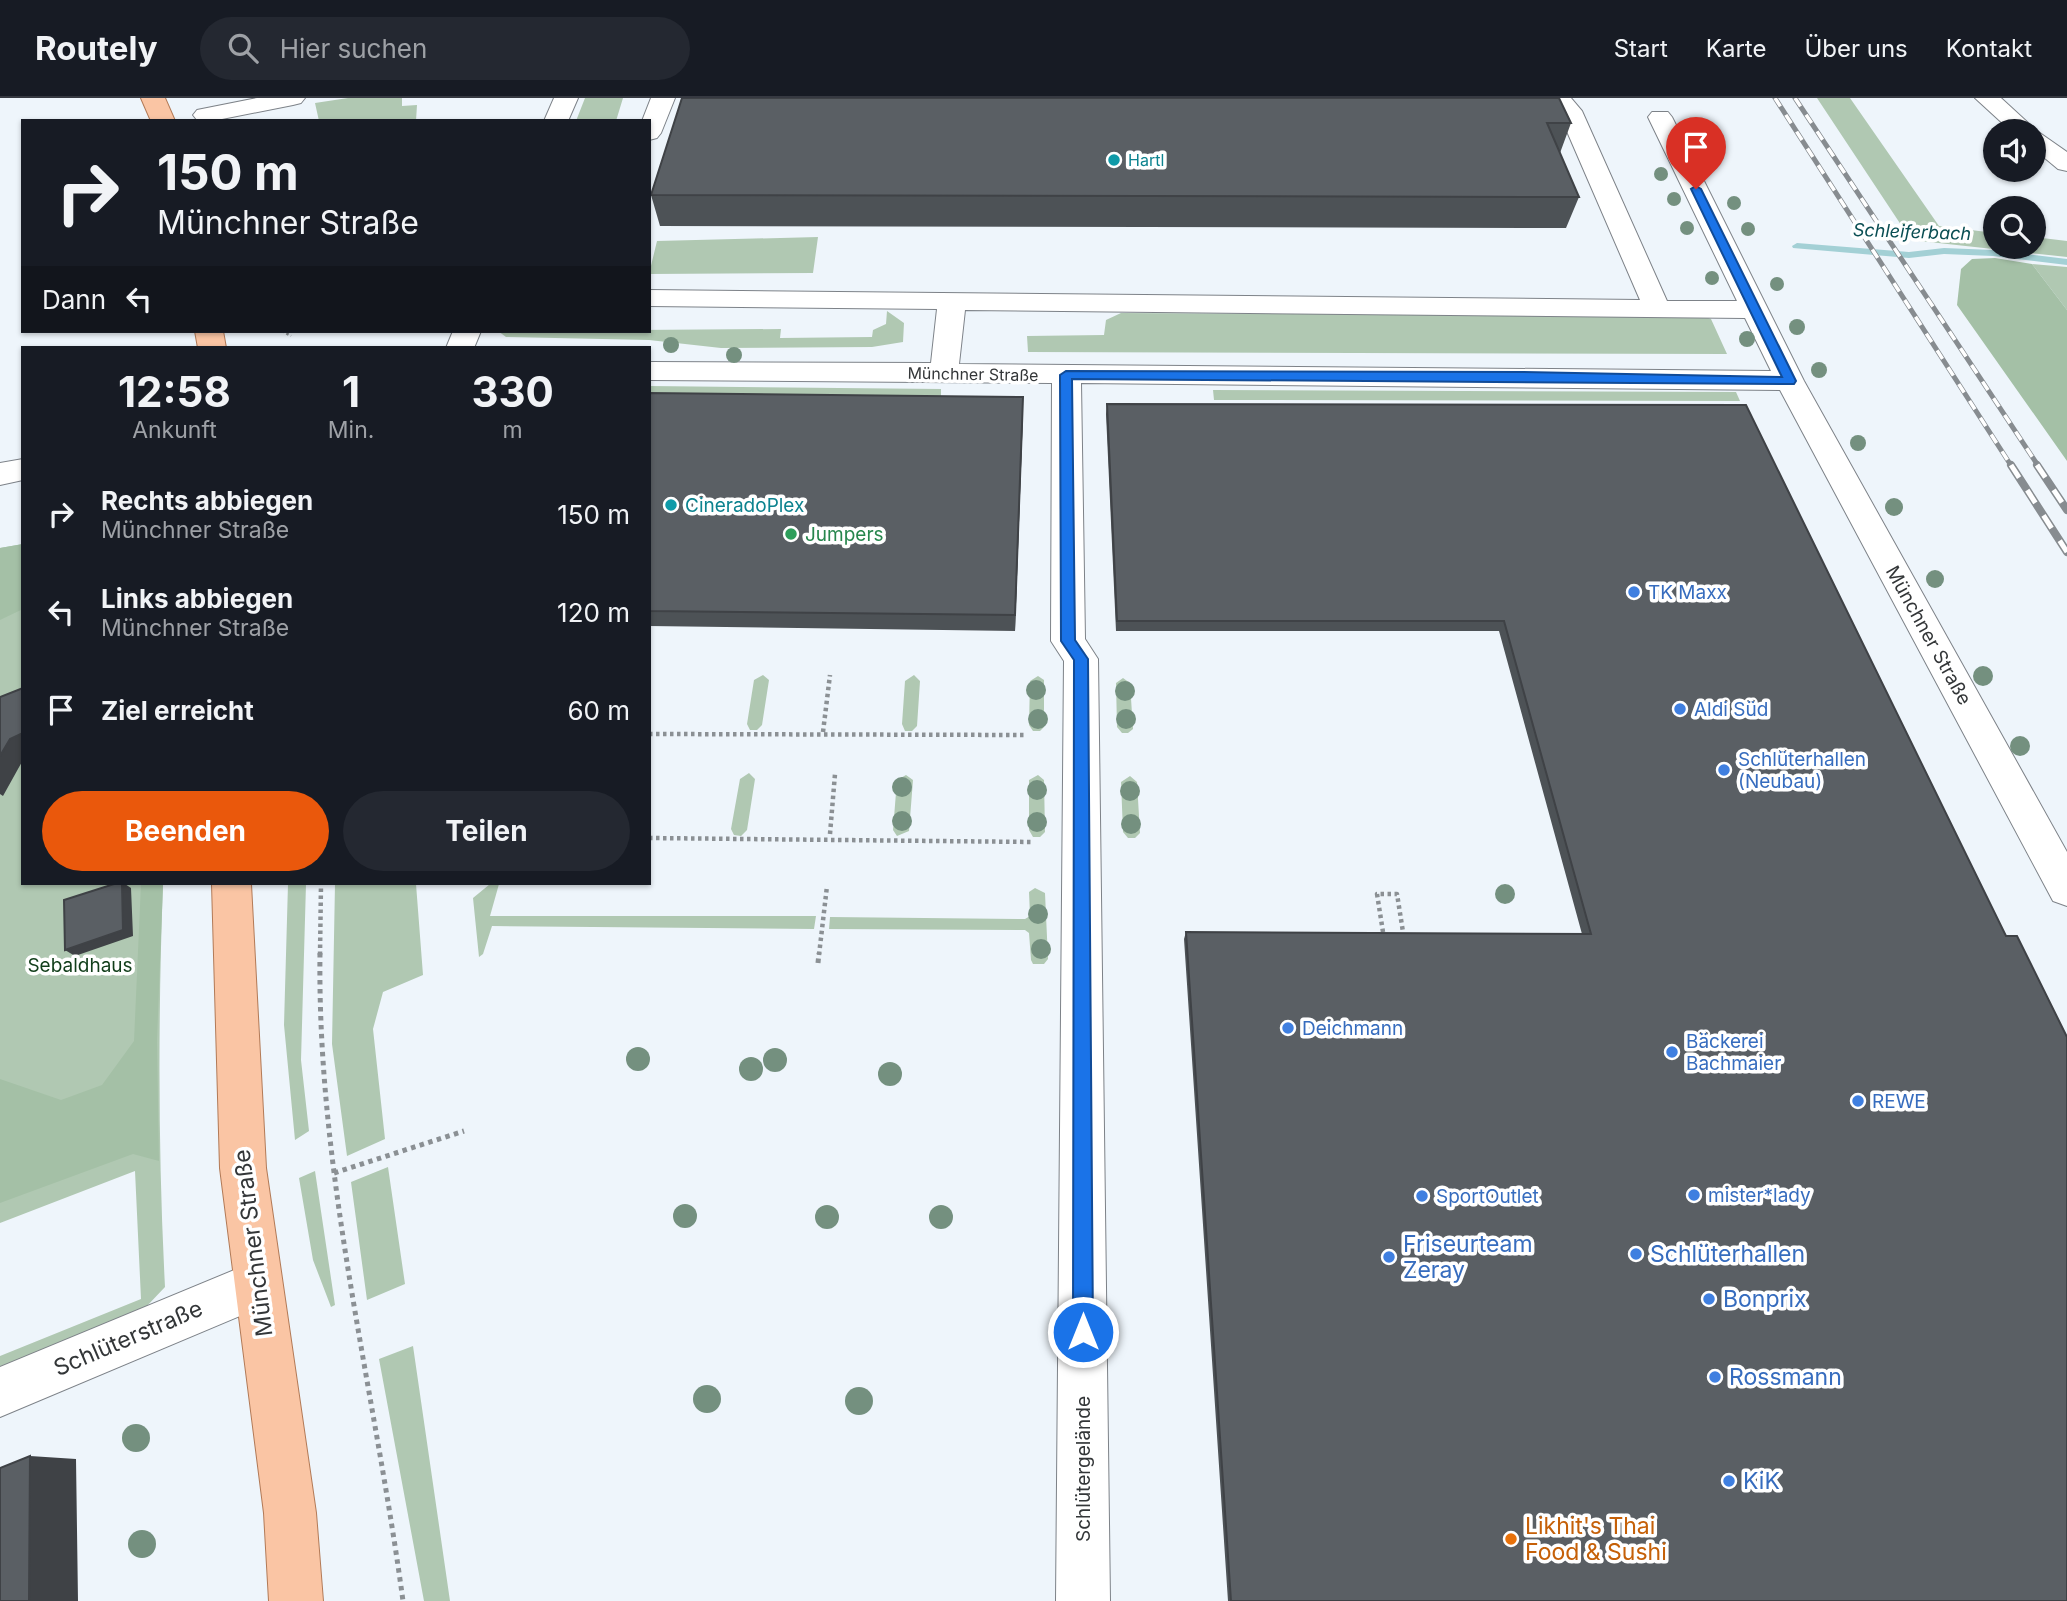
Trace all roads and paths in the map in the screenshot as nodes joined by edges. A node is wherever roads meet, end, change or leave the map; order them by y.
1 (153, 98) edge
2 (293, 98) edge
3 (566, 98) edge
4 (663, 98) edge
5 (1559, 98) edge
6 (1987, 98) edge
7 (205, 116) dead end
8 (1660, 117) dead end
9 (162, 119) edge
10 (557, 119) edge
11 (2011, 119) edge
12 (651, 127) edge
13 (2046, 147) edge
14 (2067, 164) edge
15 (651, 298) edge
16 (952, 302) junction
17 (1657, 309) junction
18 (1756, 310) junction
19 (286, 333) edge
20 (291, 336) dead end
21 (653, 369) edge
22 (944, 373) junction
23 (1066, 375) junction
24 (1790, 381) junction
25 (21, 469) edge
26 (0, 474) edge
27 (830, 674) dead end
28 (823, 732) dead end
29 (651, 734) edge
30 (1027, 735) dead end
31 (835, 774) dead end
32 (830, 834) dead end
33 (651, 838) edge
34 (1032, 842) dead end
35 (231, 885) edge
36 (321, 885) edge
37 (827, 887) dead end
38 (2067, 889) edge
39 (1383, 932) edge
40 (1403, 932) edge
41 (818, 963) dead end
42 (464, 1130) dead end
43 (334, 1174) junction
44 (257, 1284) junction
45 (0, 1392) edge
46 (296, 1601) edge
47 (403, 1601) edge
48 (1083, 1601) edge

1 - 9 main road
2 - 7 street
3 - 10 street
4 - 12 street
5 - 17 street
6 - 11 street
8 - 18 street, Münchner Straße
13 - 14 street
15 - 16 street
16 - 17 street
16 - 22 street
17 - 18 street
18 - 24 street, Münchner Straße
19 - 20 path
21 - 22 street, Münchner Straße
22 - 23 street, Münchner Straße
23 - 24 street, Münchner Straße
23 - 48 street, Schlütergelände
24 - 38 street, Münchner Straße
25 - 26 street
27 - 28 path
29 - 30 path
31 - 32 path
33 - 34 path
35 - 44 main road, Münchner Straße
36 - 43 path
37 - 41 path
39 - 40 path
42 - 43 path
43 - 47 path
44 - 45 street, Schlüterstraße
44 - 46 main road, Münchner Straße

